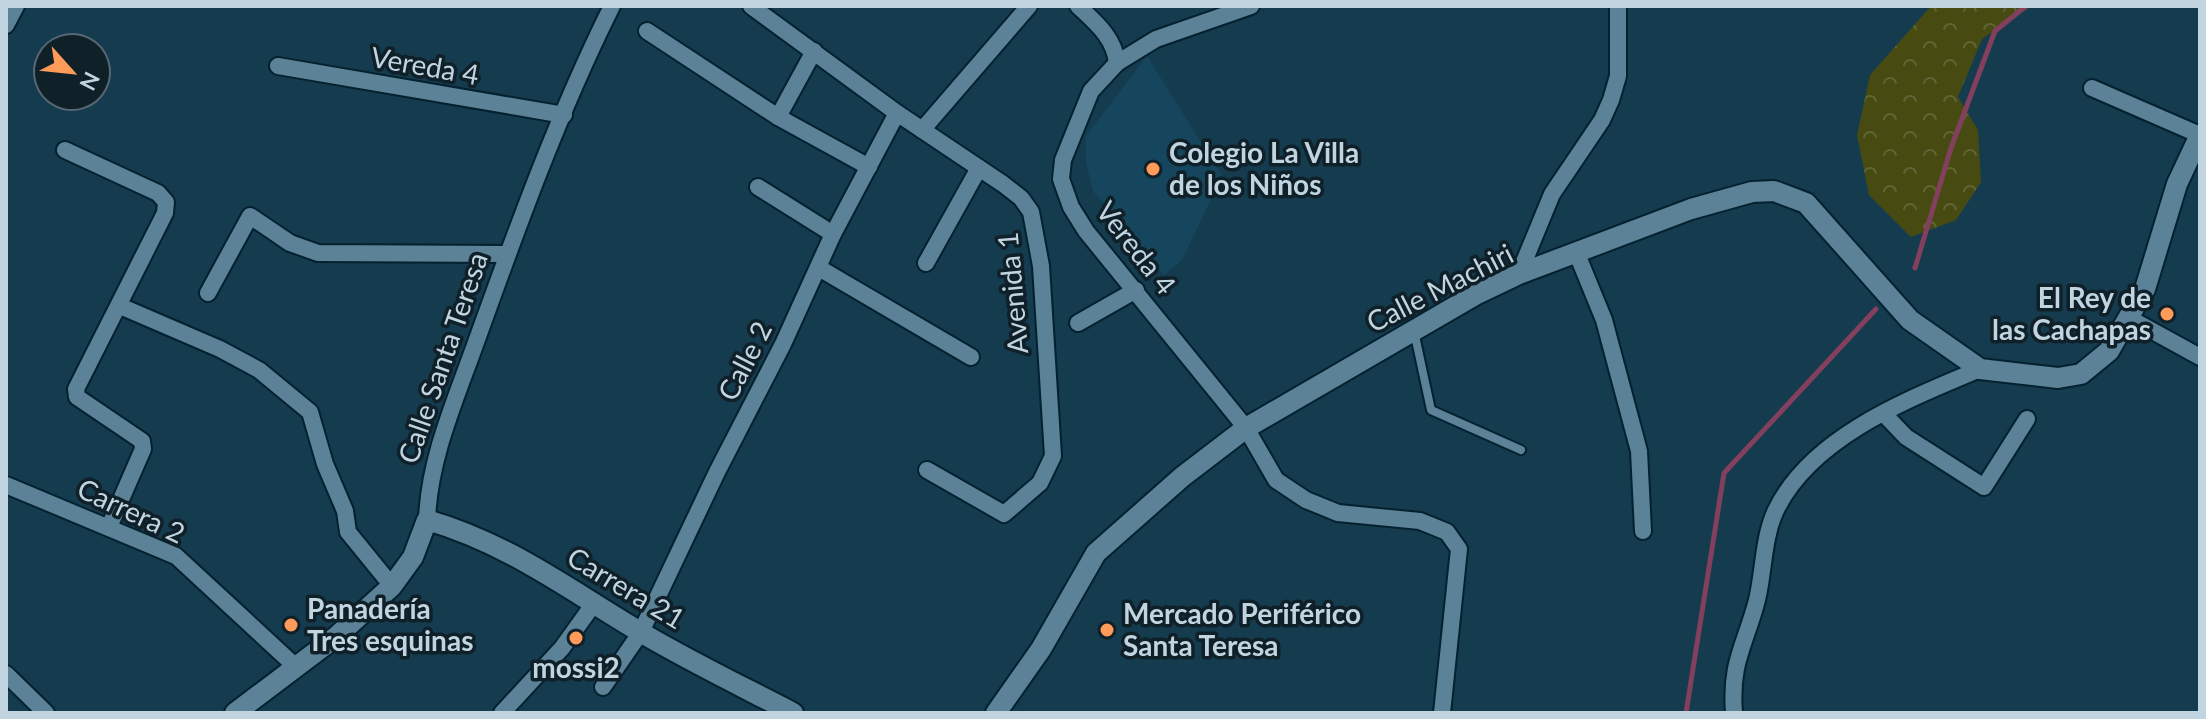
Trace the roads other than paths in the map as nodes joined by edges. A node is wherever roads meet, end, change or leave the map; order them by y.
1 (16, 6) edge
2 (612, 6) edge
3 (751, 6) edge
4 (1029, 6) edge
5 (1078, 6) edge
6 (1251, 6) edge
7 (1618, 6) edge
8 (6, 24) edge
9 (647, 31) dead end
10 (814, 51) junction
11 (1117, 63) junction
12 (278, 66) dead end
13 (2092, 88) dead end
14 (897, 113) junction
15 (564, 115) junction
16 (778, 117) junction
17 (922, 130) junction
18 (2200, 135) edge
19 (65, 150) dead end
20 (869, 167) junction
21 (979, 168) junction
22 (758, 187) dead end
23 (833, 234) junction
24 (507, 254) junction
25 (1577, 254) junction
26 (926, 263) dead end
27 (819, 268) junction
28 (1519, 274) junction
29 (1136, 290) junction
30 (208, 293) dead end
31 (120, 306) junction
32 (2129, 318) junction
33 (1078, 323) dead end
34 (1414, 330) junction
35 (971, 357) dead end
36 (2200, 357) edge
37 (1980, 369) junction
38 (1884, 414) junction
39 (2027, 419) dead end
40 (1246, 428) junction
41 (1521, 450) dead end
42 (927, 470) dead end
43 (6, 485) edge
44 (427, 520) junction
45 (109, 527) junction
46 (1643, 531) dead end
47 (392, 586) junction
48 (595, 602) junction
49 (641, 632) junction
50 (295, 666) junction
51 (8, 680) edge
52 (603, 687) dead end
53 (759, 706) edge
54 (46, 713) edge
55 (235, 713) edge
56 (502, 713) edge
57 (793, 713) edge
58 (996, 713) edge
59 (1442, 713) edge
60 (1734, 713) edge

1 - 8 street
2 - 15 street, Calle Santa Teresa
3 - 10 street, Avenida 1
4 - 17 street
5 - 11 street
6 - 11 street, Vereda 4
7 - 28 street
9 - 16 street
10 - 14 street, Avenida 1
10 - 16 street
11 - 29 street, Vereda 4
12 - 15 street, Vereda 4
13 - 18 street
14 - 17 street, Avenida 1
14 - 20 street, Calle 2
15 - 24 street, Calle Santa Teresa
16 - 20 street
17 - 21 street, Avenida 1
18 - 32 street
19 - 31 street
20 - 23 street, Calle 2
21 - 26 street
21 - 42 street, Avenida 1
22 - 23 street
23 - 27 street, Calle 2
24 - 30 street
24 - 44 street, Calle Santa Teresa
25 - 28 street, Calle Machiri
25 - 37 street, Calle Machiri
25 - 46 street
27 - 35 street
27 - 49 street, Calle 2
28 - 34 street, Calle Machiri
29 - 33 street
29 - 40 street, Vereda 4
31 - 45 street
31 - 47 street
32 - 36 street
32 - 37 street
34 - 40 street, Calle Machiri
34 - 41 lane
37 - 38 street
38 - 39 street
38 - 60 street
40 - 58 street, Calle Machiri
40 - 59 street, Vereda 4
43 - 45 street, Carrera 2
44 - 47 street, Calle Santa Teresa
44 - 48 street, Carrera 21
45 - 50 street, Carrera 2
47 - 50 street, Calle Santa Teresa
48 - 49 street, Carrera 21
48 - 56 street
49 - 52 street, Calle 2
49 - 53 street, Carrera 21
50 - 55 street, Calle Santa Teresa
51 - 54 street
53 - 57 street, Carrera 21

